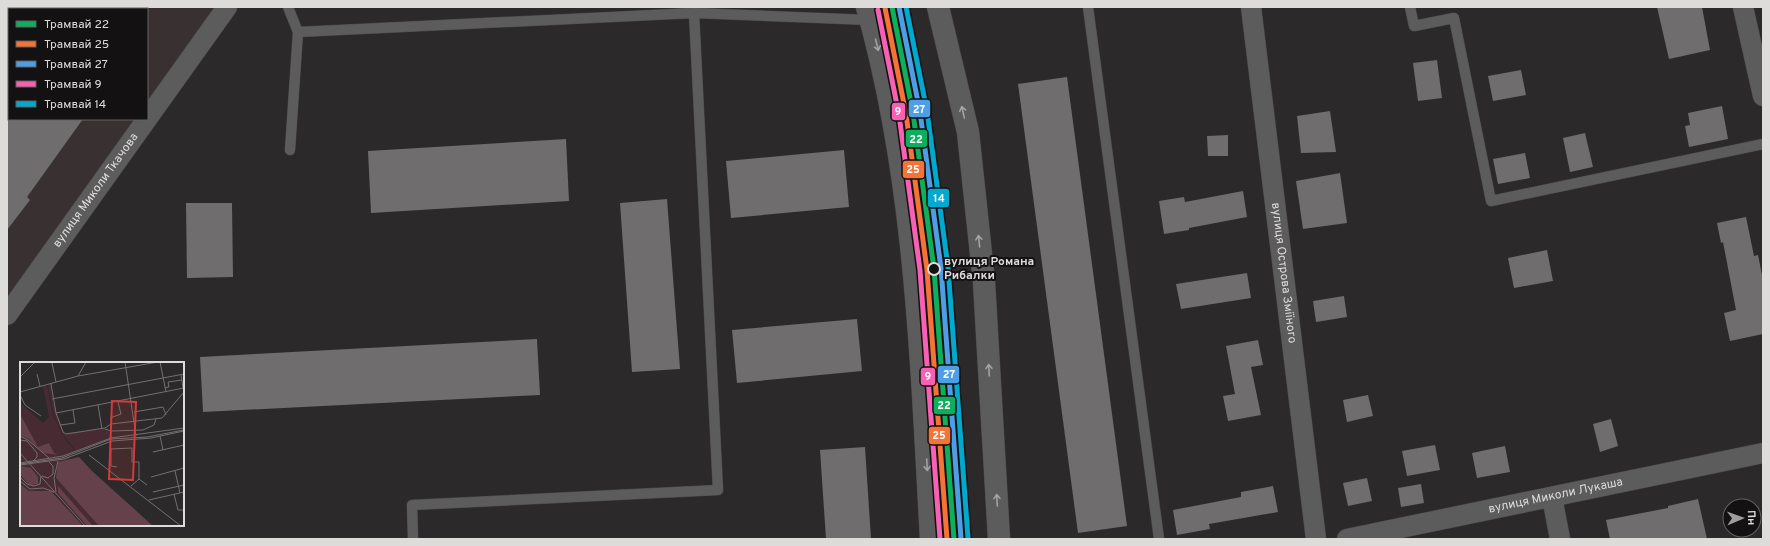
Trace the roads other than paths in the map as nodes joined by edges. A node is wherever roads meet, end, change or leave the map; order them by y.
1 (227, 7) edge
2 (288, 7) edge
3 (938, 7) edge
4 (1088, 7) edge
5 (1251, 7) edge
6 (1410, 7) edge
7 (1743, 7) edge
8 (694, 13) junction
9 (869, 13) edge
10 (298, 32) junction
11 (1763, 96) edge
12 (148, 118) edge
13 (147, 120) edge
14 (1763, 144) edge
15 (290, 150) dead end
16 (7, 316) edge
17 (1763, 453) edge
18 (1552, 497) junction
19 (413, 539) edge
20 (931, 539) edge
21 (999, 539) edge
22 (1159, 539) edge
23 (1316, 539) edge
24 (1347, 539) edge
25 (1560, 539) edge

1 - 12 street, вулиця Миколи Ткачова
2 - 10 lane
21 -> 3 main road
4 - 22 lane
5 - 23 street, вулиця Острова Зміїного
6 - 14 lane
7 - 11 street
8 - 9 lane
8 - 10 lane
8 - 19 lane
9 -> 20 main road
10 - 15 lane
13 - 16 street, вулиця Миколи Ткачова
17 - 18 street, вулиця Миколи Лукаша
18 - 24 street, вулиця Миколи Лукаша
18 - 25 street

